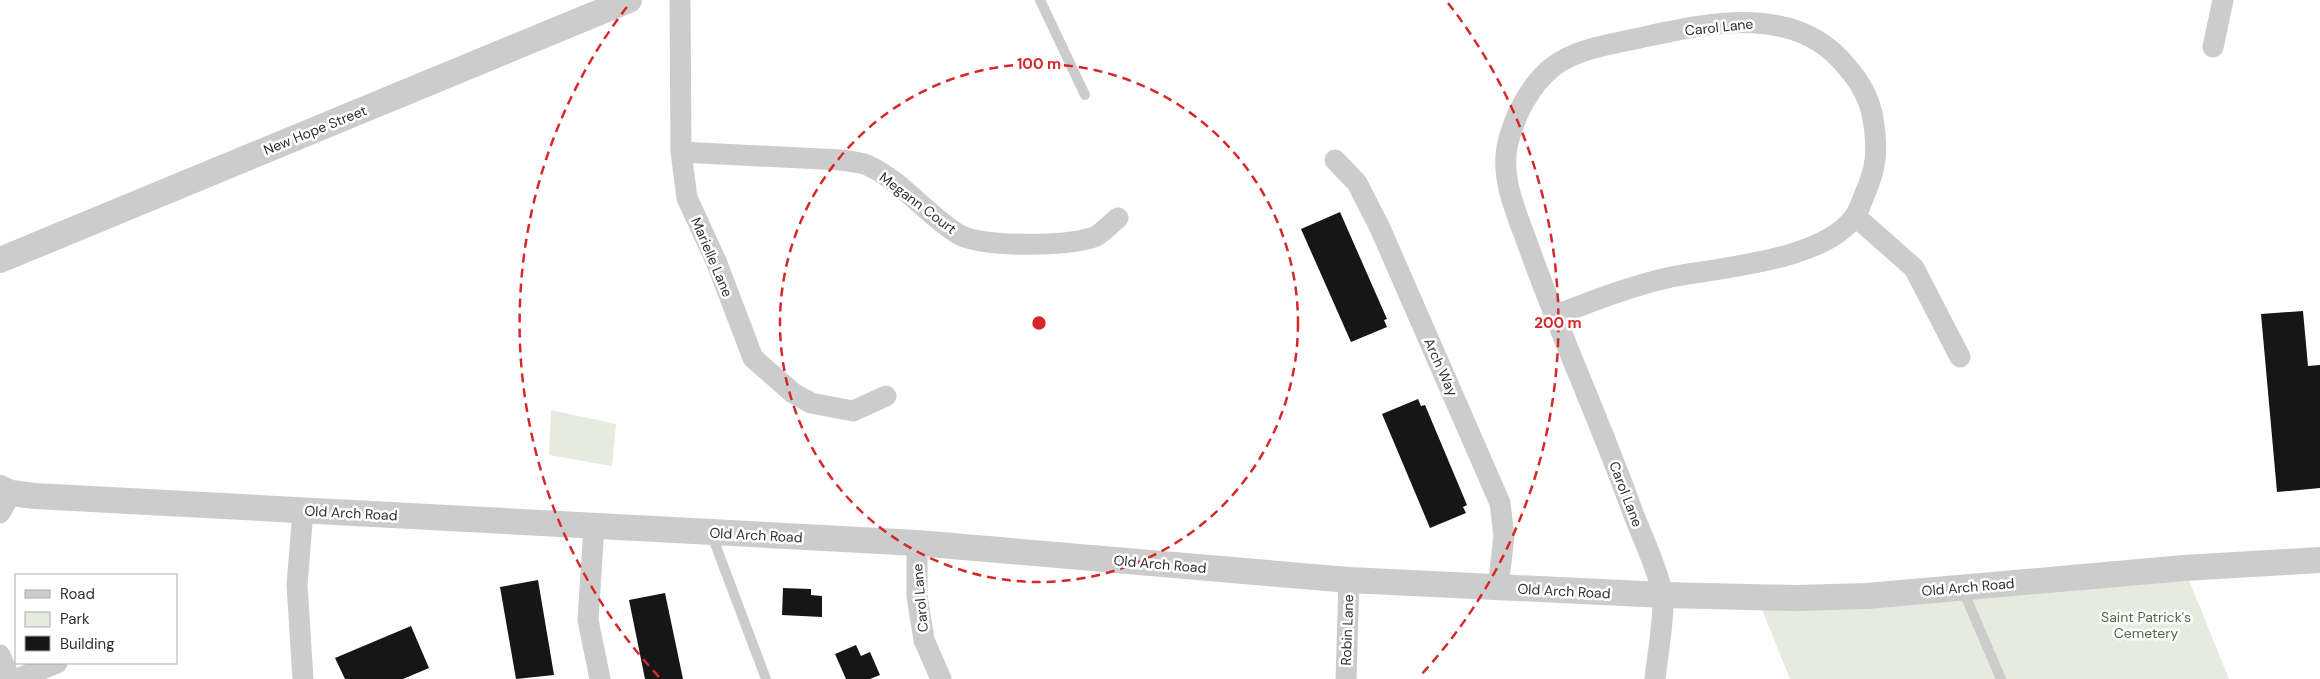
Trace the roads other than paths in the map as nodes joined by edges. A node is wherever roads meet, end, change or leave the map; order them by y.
1 (629, 0) edge
2 (680, 0) edge
3 (1040, 0) edge
4 (2223, 0) edge
5 (2214, 47) dead end
6 (1085, 95) dead end
7 (682, 152) junction
8 (1335, 160) dead end
9 (1855, 216) junction
10 (1118, 218) dead end
11 (0, 260) edge
12 (1554, 316) junction
13 (1960, 357) dead end
14 (886, 396) dead end
15 (4, 498) edge
16 (304, 511) junction
17 (594, 526) junction
18 (711, 532) junction
19 (917, 543) junction
20 (2320, 560) edge
21 (1349, 580) junction
22 (1961, 587) junction
23 (1498, 588) junction
24 (1664, 595) junction
25 (0, 655) edge
26 (54, 664) edge
27 (10, 679) edge
28 (17, 679) edge
29 (303, 679) edge
30 (600, 679) edge
31 (766, 679) edge
32 (941, 679) edge
33 (1346, 679) edge
34 (1655, 679) edge
35 (2001, 679) edge

1 - 11 street, New Hope Street
2 - 7 street, Marielle Lane
3 - 6 lane
4 - 5 street
7 - 10 street, Megann Court
7 - 14 street, Marielle Lane
8 - 23 street, Arch Way
9 - 12 street, Carol Lane
9 - 12 street, Carol Lane
9 - 13 street
12 - 24 street, Carol Lane
15 - 16 street, Old Arch Road
16 - 17 street, Old Arch Road
16 - 29 street
17 - 18 street, Old Arch Road
17 - 30 street
18 - 19 street, Old Arch Road
18 - 31 lane
19 - 21 street, Old Arch Road
19 - 32 street, Carol Lane
20 - 22 street, Old Arch Road
21 - 23 street, Old Arch Road
21 - 33 street, Robin Lane
22 - 24 street, Old Arch Road
22 - 35 lane
23 - 24 street, Old Arch Road
24 - 34 street, Carol Lane
25 - 27 street
26 - 28 street

